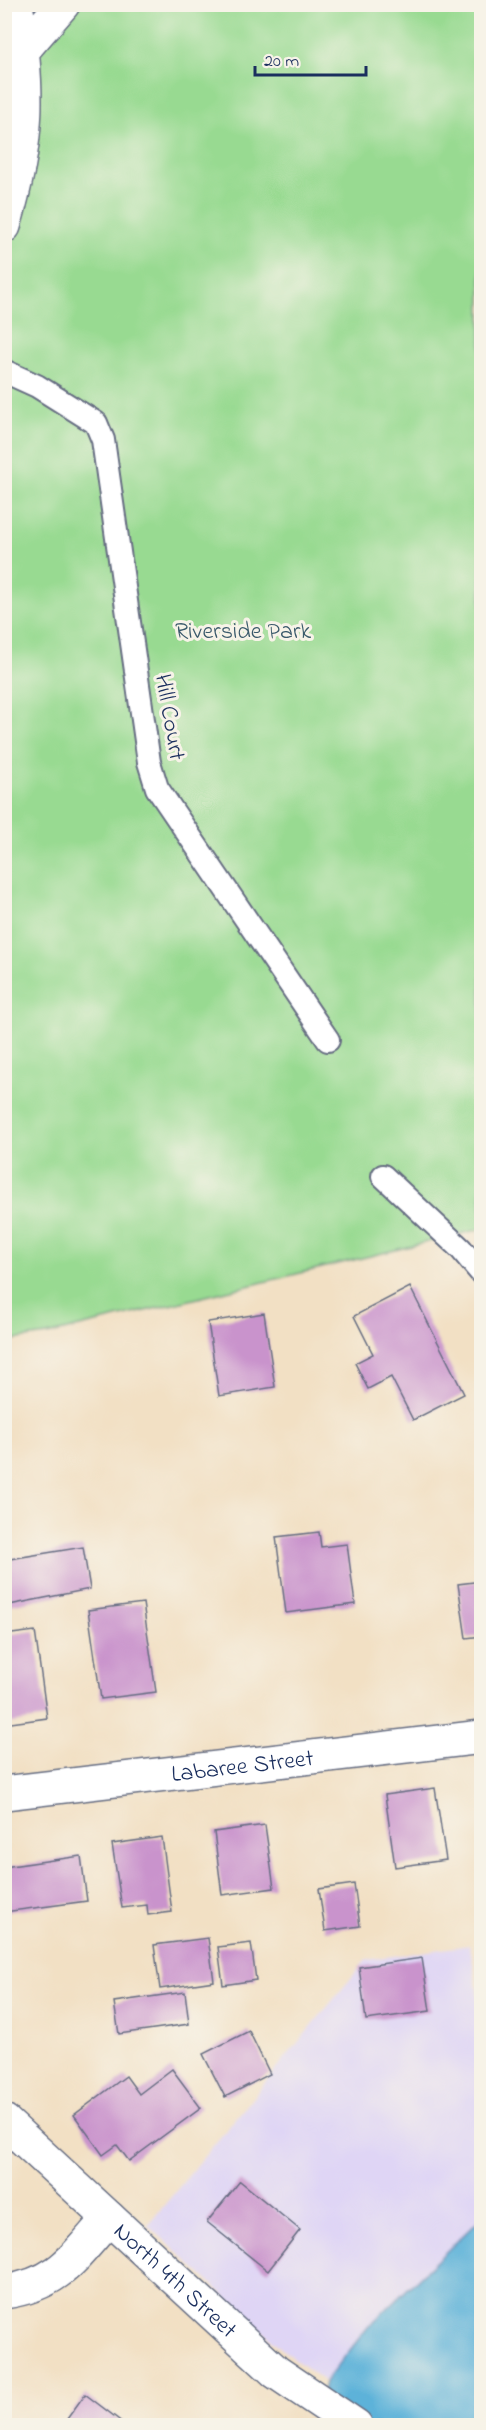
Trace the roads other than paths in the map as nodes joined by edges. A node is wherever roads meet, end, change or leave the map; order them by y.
1 (16, 4) edge
2 (63, 4) edge
3 (18, 73) edge
4 (4, 226) edge
5 (4, 372) edge
6 (328, 1040) dead end
7 (383, 1176) dead end
8 (482, 1274) edge
9 (482, 1737) edge
10 (4, 1793) edge
11 (4, 2121) edge
12 (109, 2218) junction
13 (4, 2292) edge
14 (356, 2426) edge

1 - 3 street
2 - 3 street
3 - 4 street
5 - 6 lane, Hill Court
7 - 8 lane
9 - 10 street, Labaree Street
11 - 12 street, North 4th Street
12 - 13 street
12 - 14 street, North 4th Street

